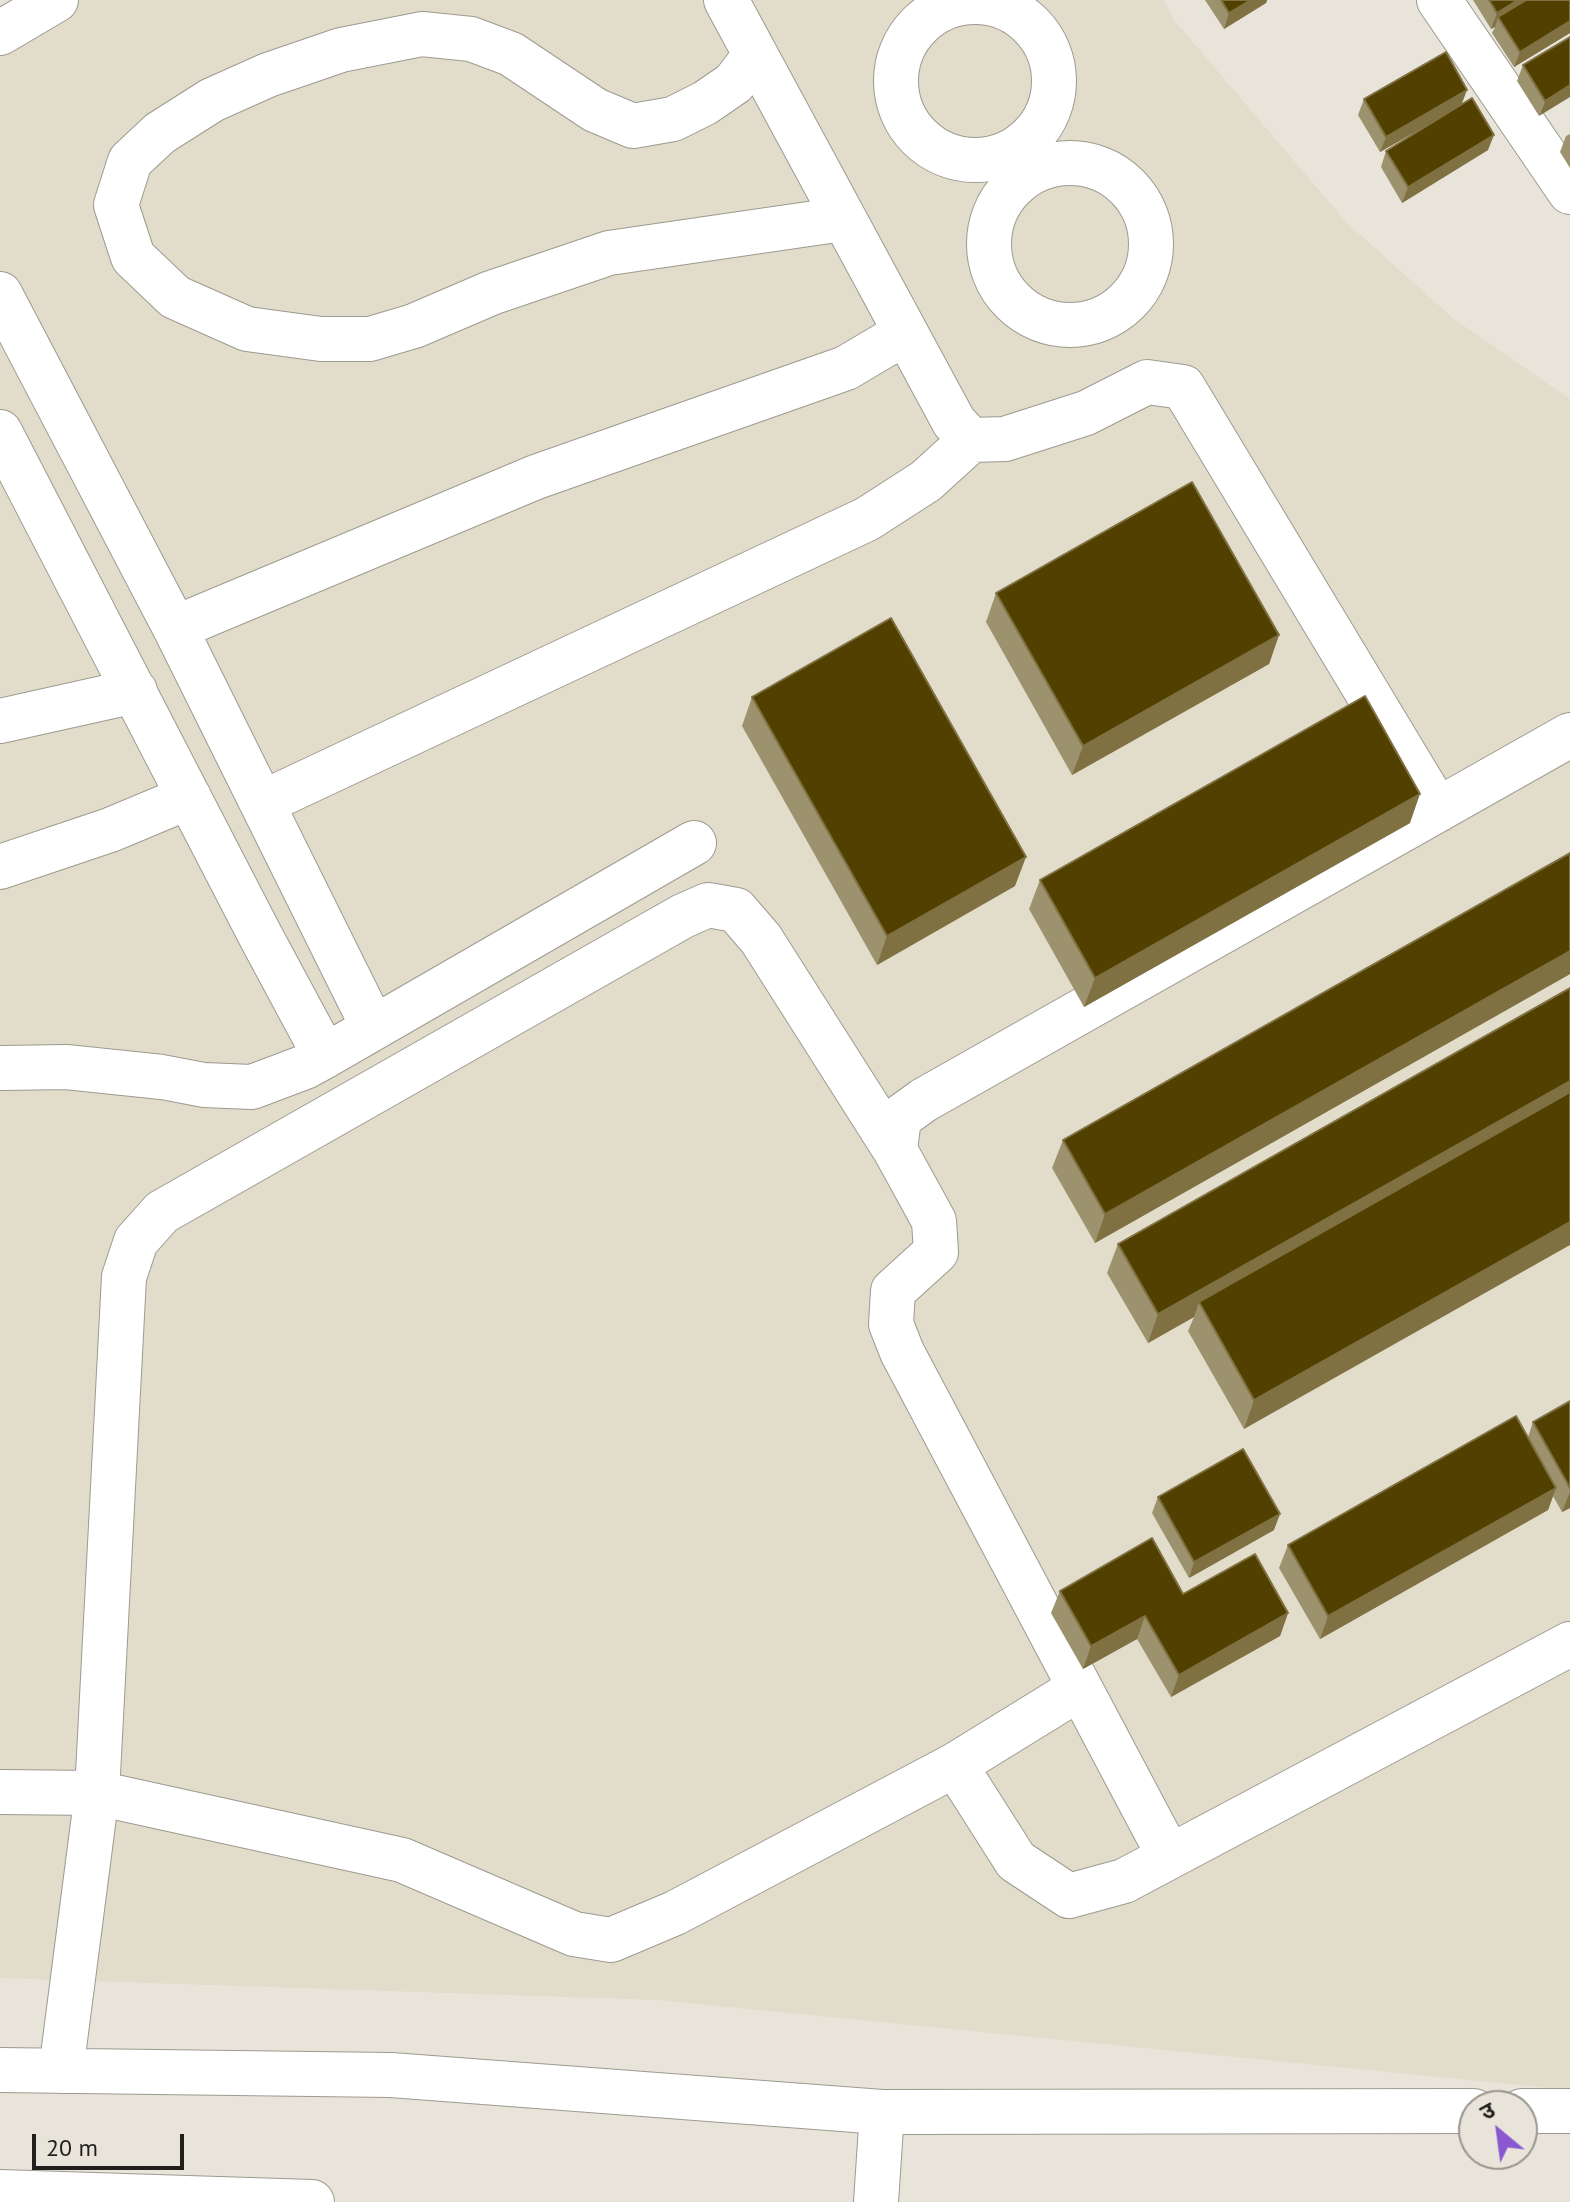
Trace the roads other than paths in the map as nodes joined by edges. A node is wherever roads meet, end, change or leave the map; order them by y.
1 (726, 0) edge
2 (1439, 0) edge
3 (940, 4) edge
4 (755, 55) junction
5 (1570, 192) edge
6 (843, 219) junction
7 (0, 294) edge
8 (905, 333) junction
9 (0, 432) edge
10 (971, 440) junction
11 (175, 628) junction
12 (135, 691) junction
13 (0, 721) edge
14 (1570, 735) edge
15 (189, 797) junction
16 (262, 803) junction
17 (1438, 810) junction
18 (694, 843) dead end
19 (0, 867) edge
20 (373, 1027) junction
21 (325, 1056) junction
22 (0, 1068) edge
23 (895, 1150) junction
24 (1570, 1644) edge
25 (1080, 1688) junction
26 (955, 1765) junction
27 (0, 1792) edge
28 (97, 1793) junction
29 (1169, 1856) junction
30 (0, 2070) edge
31 (61, 2071) junction
32 (1458, 2111) edge
33 (1538, 2111) edge
34 (1570, 2111) edge
35 (882, 2112) junction
36 (0, 2192) edge
37 (312, 2202) edge
38 (876, 2202) edge

1 - 4 street
2 - 5 street
3 - 3 street
4 - 6 street
4 - 6 street
6 - 8 street
7 - 11 street
8 - 10 street
8 - 11 street
9 - 12 street
10 - 16 street
10 - 17 street
11 - 16 street
12 - 13 street
12 - 15 street
14 - 17 street
15 - 19 street
15 - 21 street
16 - 20 street
17 - 23 street
18 - 20 street
20 - 21 street
21 - 22 street
23 - 25 street
23 - 28 street
24 - 29 street
25 - 26 street
25 - 29 street
26 - 28 street
26 - 29 street
27 - 28 street
28 - 31 street
30 - 31 street
31 - 35 street
32 - 35 street
33 - 34 street
35 - 38 street
36 - 37 street

